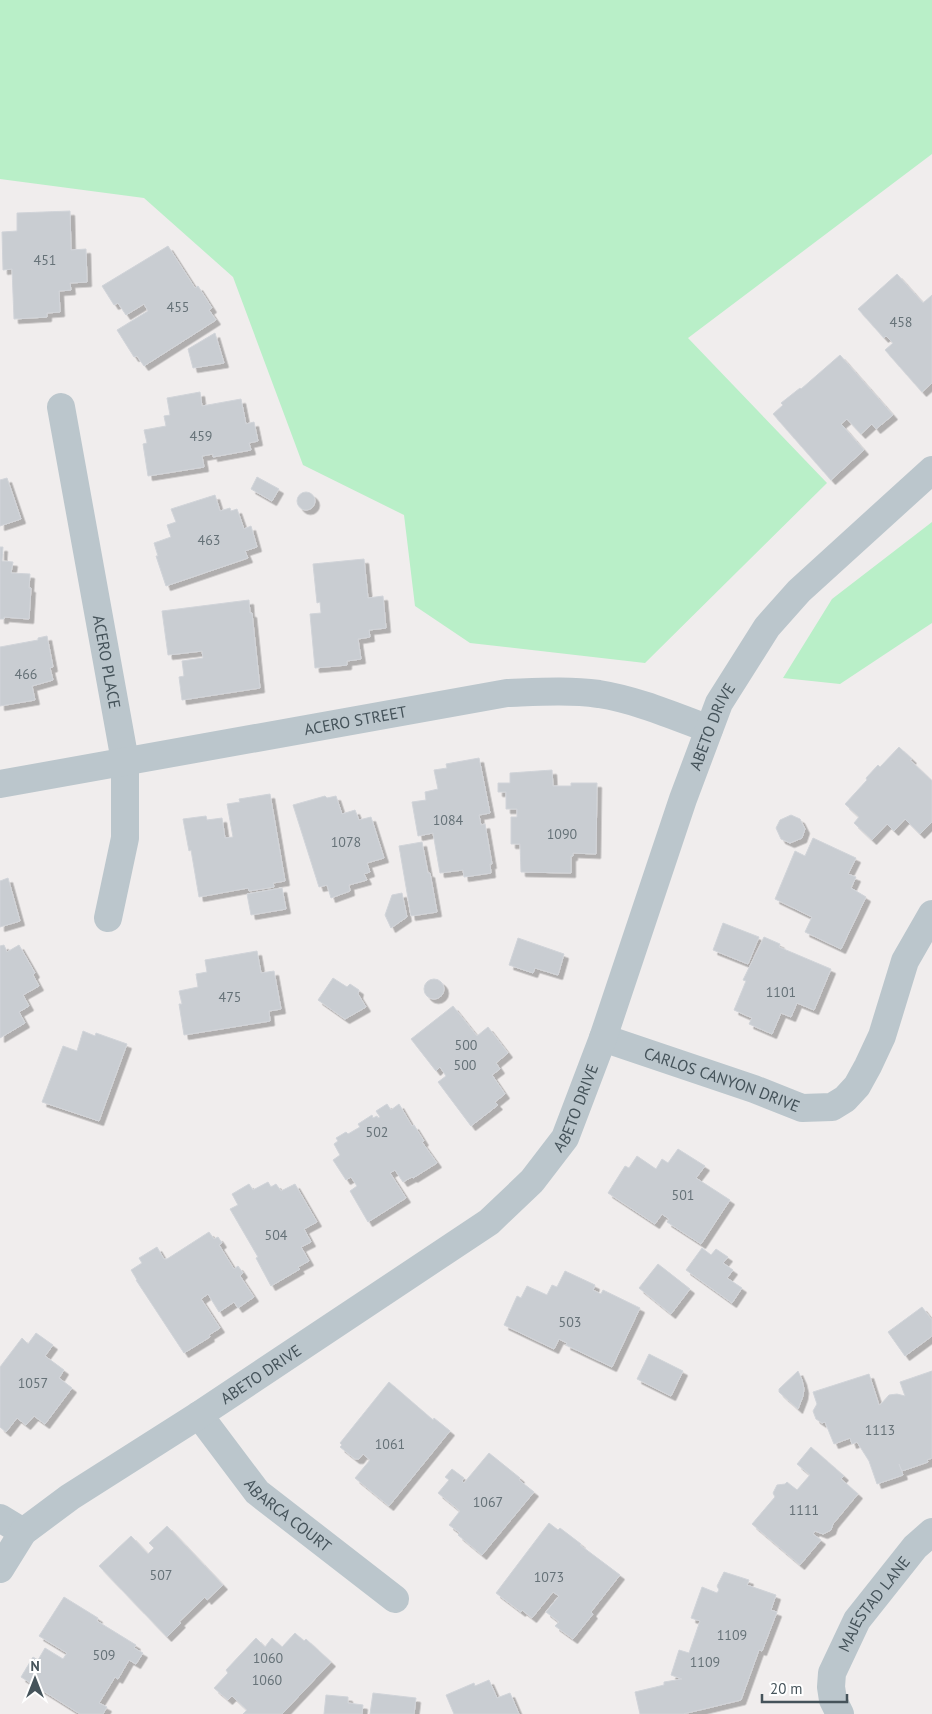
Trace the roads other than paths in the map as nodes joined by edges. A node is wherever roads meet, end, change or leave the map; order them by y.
1 (60, 407) dead end
2 (932, 470) edge
3 (709, 729) junction
4 (125, 761) junction
5 (0, 784) edge
6 (932, 914) edge
7 (108, 918) dead end
8 (603, 1038) junction
9 (199, 1415) junction
10 (0, 1518) edge
11 (22, 1532) junction
12 (932, 1532) edge
13 (0, 1569) edge
14 (396, 1599) dead end
15 (840, 1714) edge

1 - 4 street, ACERO PLACE
2 - 3 street, ABETO DRIVE
3 - 4 street, ACERO STREET
3 - 8 street, ABETO DRIVE
4 - 5 street, ACERO STREET
4 - 7 street, ACERO PLACE
6 - 8 street, CARLOS CANYON DRIVE
8 - 9 street, ABETO DRIVE
9 - 11 street, ABETO DRIVE
9 - 14 street, ABARCA COURT
10 - 11 street
11 - 13 street, ABETO DRIVE
12 - 15 street, MAJESTAD LANE

